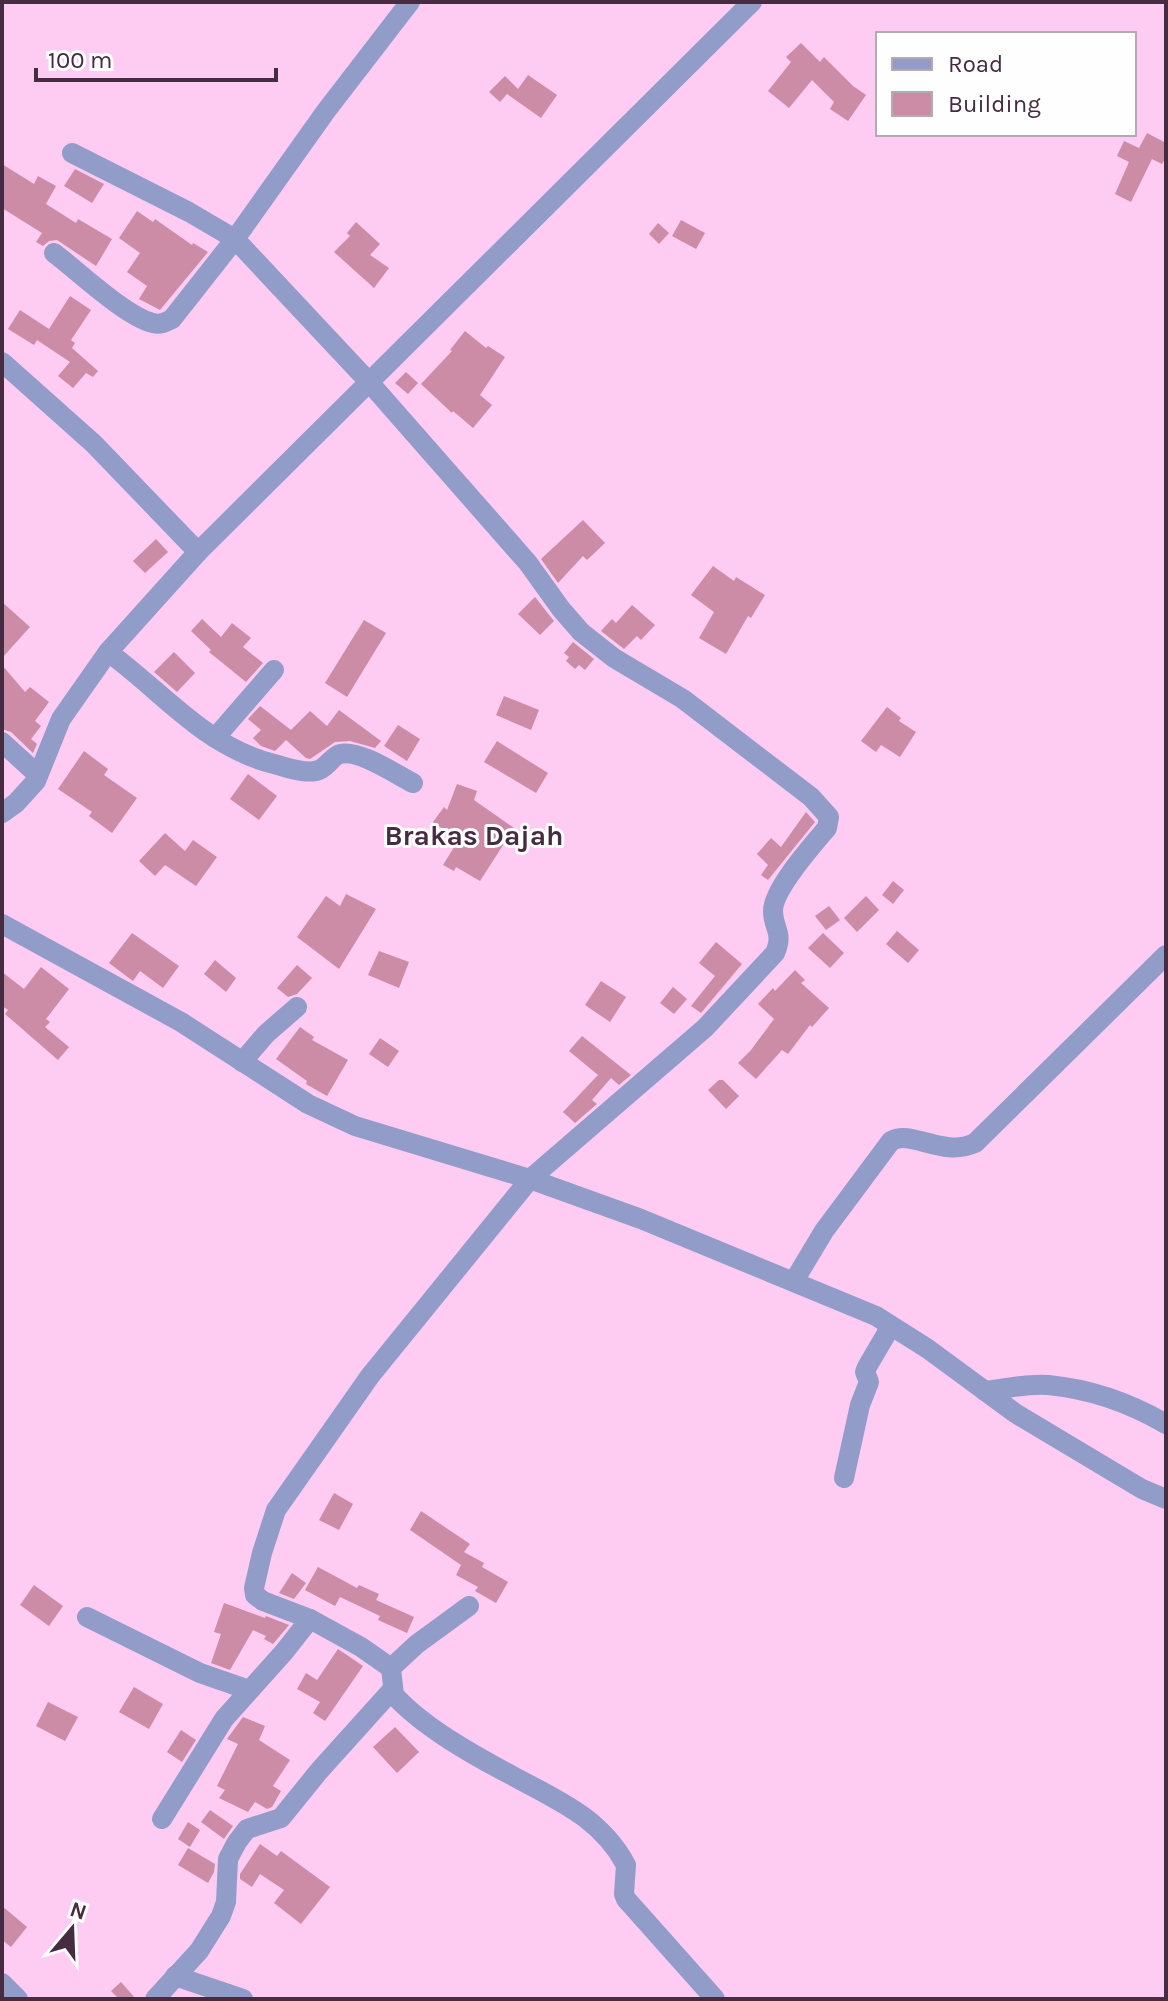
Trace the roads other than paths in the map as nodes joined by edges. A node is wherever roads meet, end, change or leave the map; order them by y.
1 (410, 2) edge
2 (752, 2) edge
3 (72, 153) dead end
4 (235, 239) junction
5 (54, 253) dead end
6 (2, 362) edge
7 (369, 382) junction
8 (198, 552) junction
9 (108, 652) junction
10 (274, 670) dead end
11 (215, 738) junction
12 (2, 742) edge
13 (38, 775) junction
14 (413, 783) dead end
15 (2, 813) edge
16 (2, 924) edge
17 (1165, 957) edge
18 (297, 1007) dead end
19 (242, 1062) junction
20 (530, 1179) junction
21 (794, 1281) junction
22 (891, 1326) junction
23 (985, 1391) junction
24 (1166, 1424) edge
25 (844, 1478) dead end
26 (1166, 1499) edge
27 (469, 1606) dead end
28 (87, 1617) dead end
29 (310, 1619) junction
30 (391, 1668) junction
31 (249, 1690) junction
32 (392, 1690) junction
33 (162, 1819) dead end
34 (175, 1976) junction
35 (2, 1983) edge
36 (18, 1999) edge
37 (155, 1999) edge
38 (243, 1999) edge
39 (715, 1999) edge

1 - 4 street
2 - 7 street
3 - 4 street
4 - 5 street
4 - 7 street
6 - 8 street
7 - 8 street
7 - 20 street
8 - 9 street
9 - 11 street
9 - 13 street
10 - 11 street
11 - 14 street
12 - 13 street
13 - 15 street
16 - 19 street
17 - 21 street
18 - 19 street
19 - 20 street
20 - 21 street
20 - 29 street
21 - 22 street
22 - 23 street
22 - 25 street
23 - 24 street
23 - 26 street
27 - 30 street
28 - 31 street
29 - 30 street
29 - 31 street
30 - 32 street
31 - 33 street
32 - 34 street
32 - 39 street
34 - 37 street
34 - 38 street
35 - 36 street

